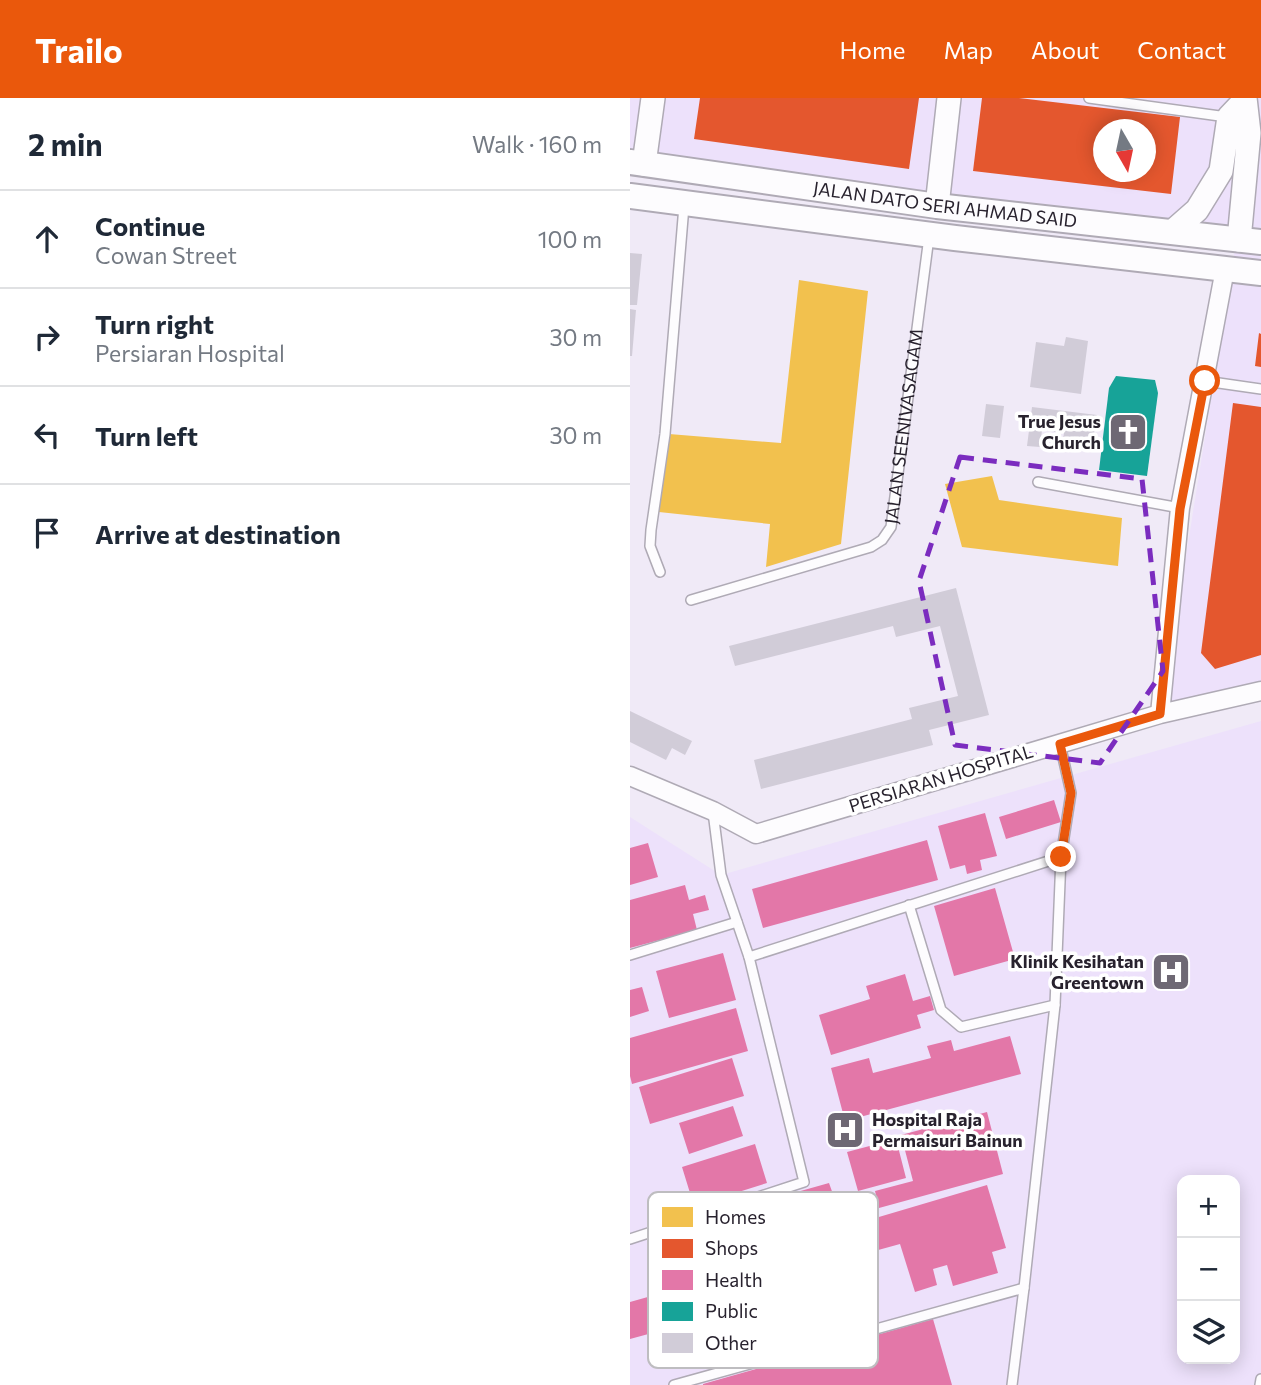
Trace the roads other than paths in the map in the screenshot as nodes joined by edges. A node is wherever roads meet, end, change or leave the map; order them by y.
1 (653, 98) edge
2 (949, 98) edge
3 (1089, 98) edge
4 (1245, 99) edge
5 (1229, 117) junction
6 (634, 165) edge
7 (630, 196) edge
8 (684, 204) junction
9 (937, 205) junction
10 (1172, 232) junction
11 (929, 234) junction
12 (955, 238) junction
13 (1250, 241) edge
14 (1180, 262) junction
15 (1224, 269) junction
16 (1261, 273) edge
17 (1205, 381) junction
18 (1261, 388) edge
19 (1038, 482) dead end
20 (1180, 509) junction
21 (660, 572) dead end
22 (691, 600) dead end
23 (1261, 691) edge
24 (1160, 714) junction
25 (1060, 744) junction
26 (630, 776) edge
27 (713, 811) junction
28 (1061, 857) junction
29 (909, 905) junction
30 (737, 922) junction
31 (630, 955) edge
32 (749, 957) junction
33 (1055, 1005) junction
34 (773, 1192) edge
35 (648, 1233) edge
36 (630, 1239) edge
37 (1024, 1288) junction
38 (878, 1328) edge
39 (735, 1368) edge
40 (1261, 1378) edge
41 (674, 1385) edge
42 (1012, 1385) edge
43 (1260, 1385) edge

1 - 6 street
2 - 9 street
3 - 5 lane
4 - 5 street
4 - 13 street
5 - 10 street
6 - 9 main road, JALAN DATO SERI AHMAD SAID
7 - 8 main road, JALAN DATO SERI AHMAD SAID
8 - 11 main road, JALAN DATO SERI AHMAD SAID
8 - 21 lane
9 - 10 main road, JALAN DATO SERI AHMAD SAID
9 - 12 main road
10 - 13 main road, JALAN DATO SERI AHMAD SAID
11 - 12 main road, JALAN DATO SERI AHMAD SAID
11 - 22 lane, JALAN SEENIVASAGAM
12 - 14 main road, JALAN DATO SERI AHMAD SAID
13 - 14 main road
14 - 15 main road, JALAN DATO SERI AHMAD SAID
15 - 16 main road, JALAN DATO SERI AHMAD SAID
15 - 17 street
17 - 18 lane
17 - 20 street
19 - 20 lane
20 - 24 street
23 - 24 street, PERSIARAN HOSPITAL
24 - 25 street, PERSIARAN HOSPITAL
25 - 27 street, PERSIARAN HOSPITAL
25 - 28 lane
26 - 27 street, PERSIARAN HOSPITAL
27 - 30 lane
28 - 29 lane
28 - 33 lane
29 - 32 lane
29 - 33 lane
30 - 31 lane
30 - 32 lane
32 - 34 lane
33 - 37 lane
35 - 36 lane
37 - 38 lane
37 - 42 lane
39 - 41 lane
40 - 43 lane

